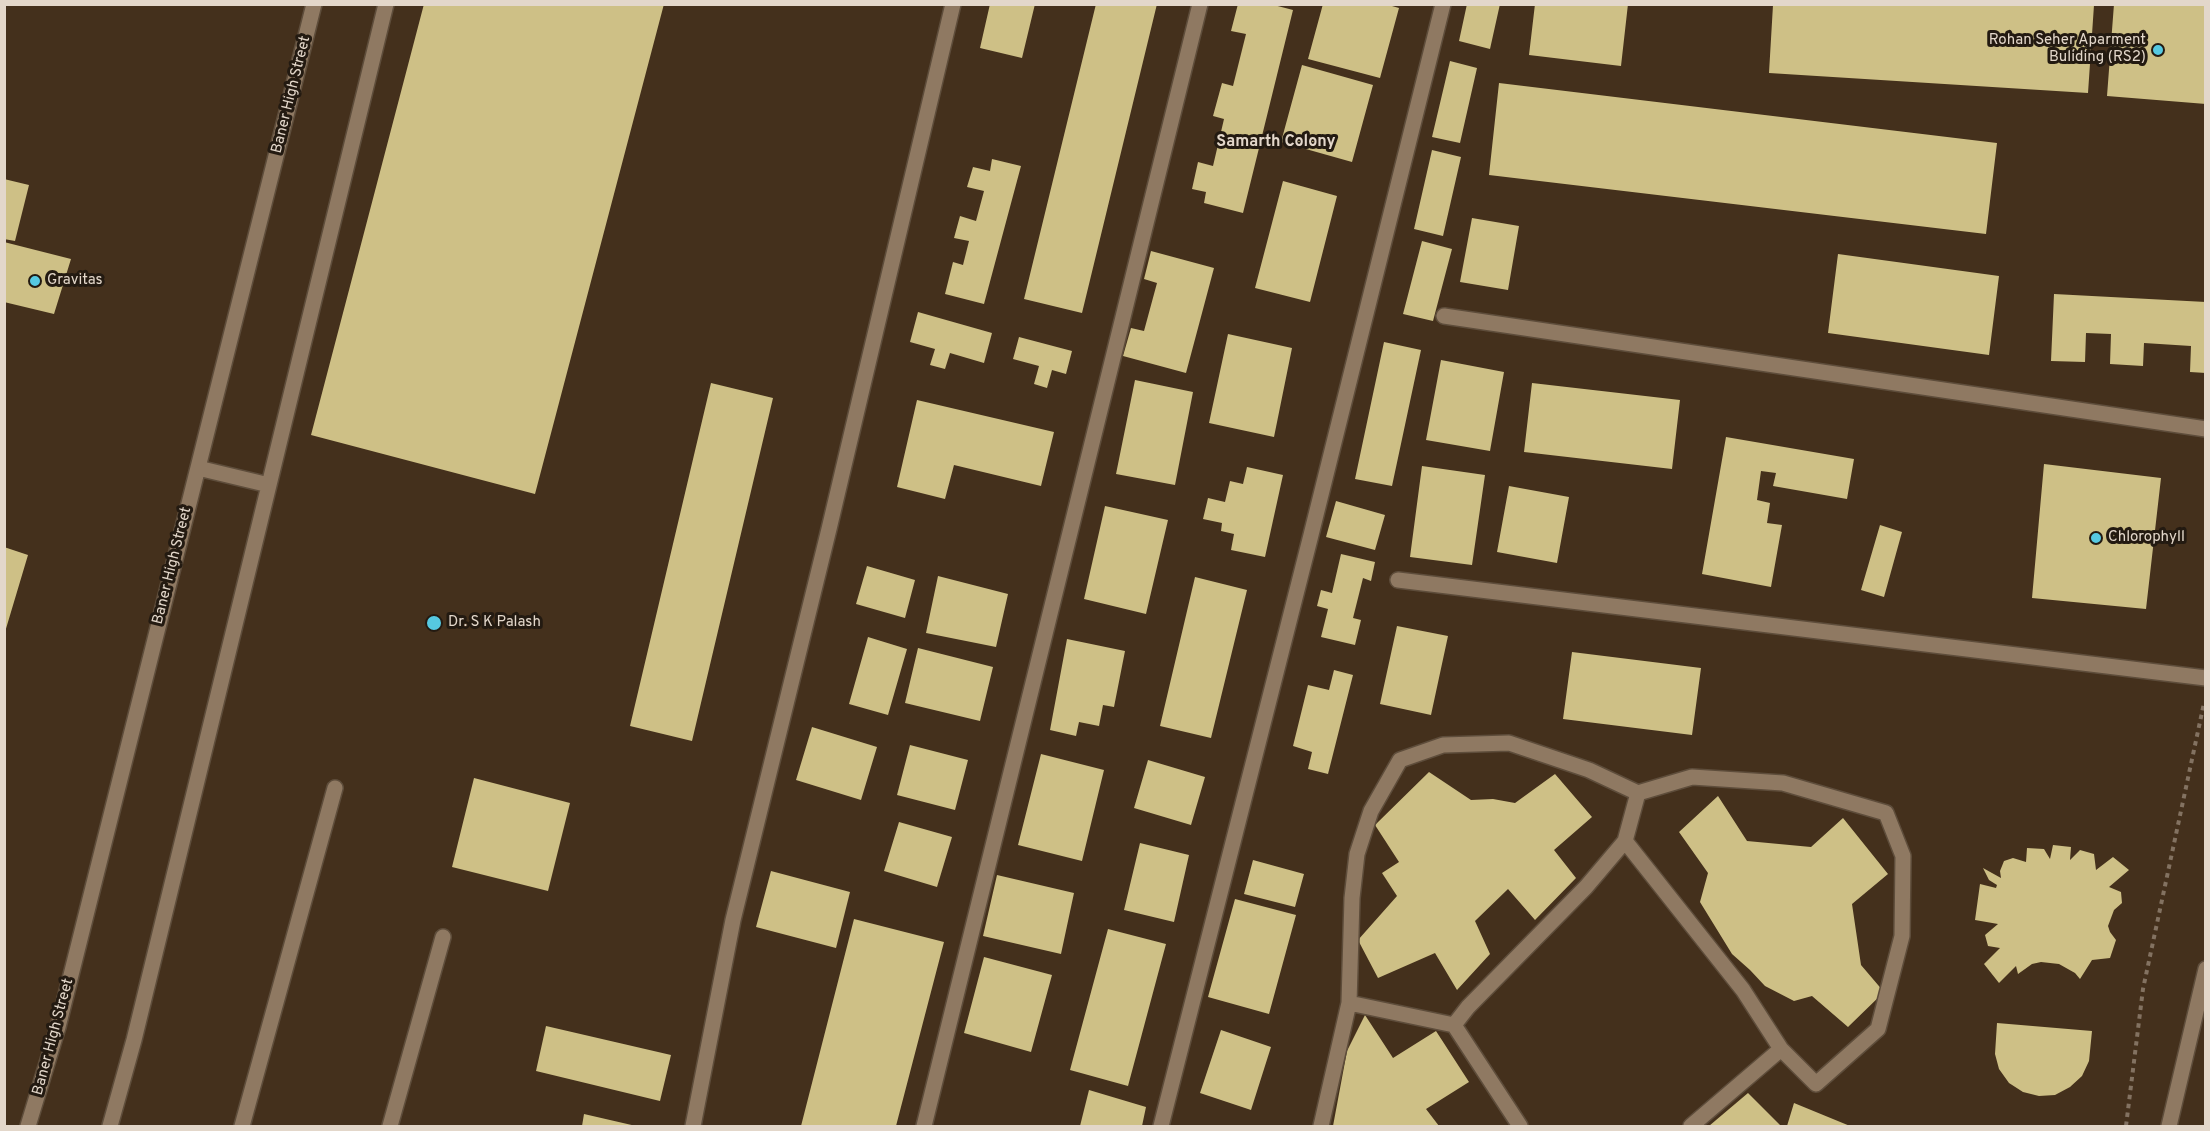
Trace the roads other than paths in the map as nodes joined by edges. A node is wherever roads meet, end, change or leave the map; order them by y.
1 (314, 4) edge
2 (386, 4) edge
3 (954, 4) edge
4 (1200, 4) edge
5 (1443, 4) edge
6 (1444, 316) dead end
7 (2205, 429) edge
8 (198, 468) junction
9 (269, 485) junction
10 (1398, 580) dead end
11 (2205, 678) edge
12 (335, 788) dead end
13 (1638, 794) junction
14 (1625, 841) junction
15 (443, 937) dead end
16 (2205, 969) edge
17 (2203, 994) edge
18 (1349, 1003) junction
19 (1454, 1025) junction
20 (1781, 1048) junction
21 (28, 1126) edge
22 (110, 1126) edge
23 (242, 1126) edge
24 (390, 1126) edge
25 (693, 1126) edge
26 (924, 1126) edge
27 (1161, 1126) edge
28 (1321, 1126) edge
29 (1520, 1126) edge
30 (1691, 1126) edge
31 (2169, 1126) edge

1 - 8 street, Baner High Street
2 - 9 street
3 - 25 street
4 - 26 street
5 - 27 street
6 - 7 street
8 - 9 street
8 - 21 street, Baner High Street
9 - 22 street
10 - 11 street
12 - 23 street
13 - 14 street
13 - 18 street
13 - 20 street
14 - 19 street
14 - 20 street
15 - 24 street
16 - 17 street
17 - 31 street
18 - 19 street
18 - 28 street
19 - 29 street
20 - 30 street

